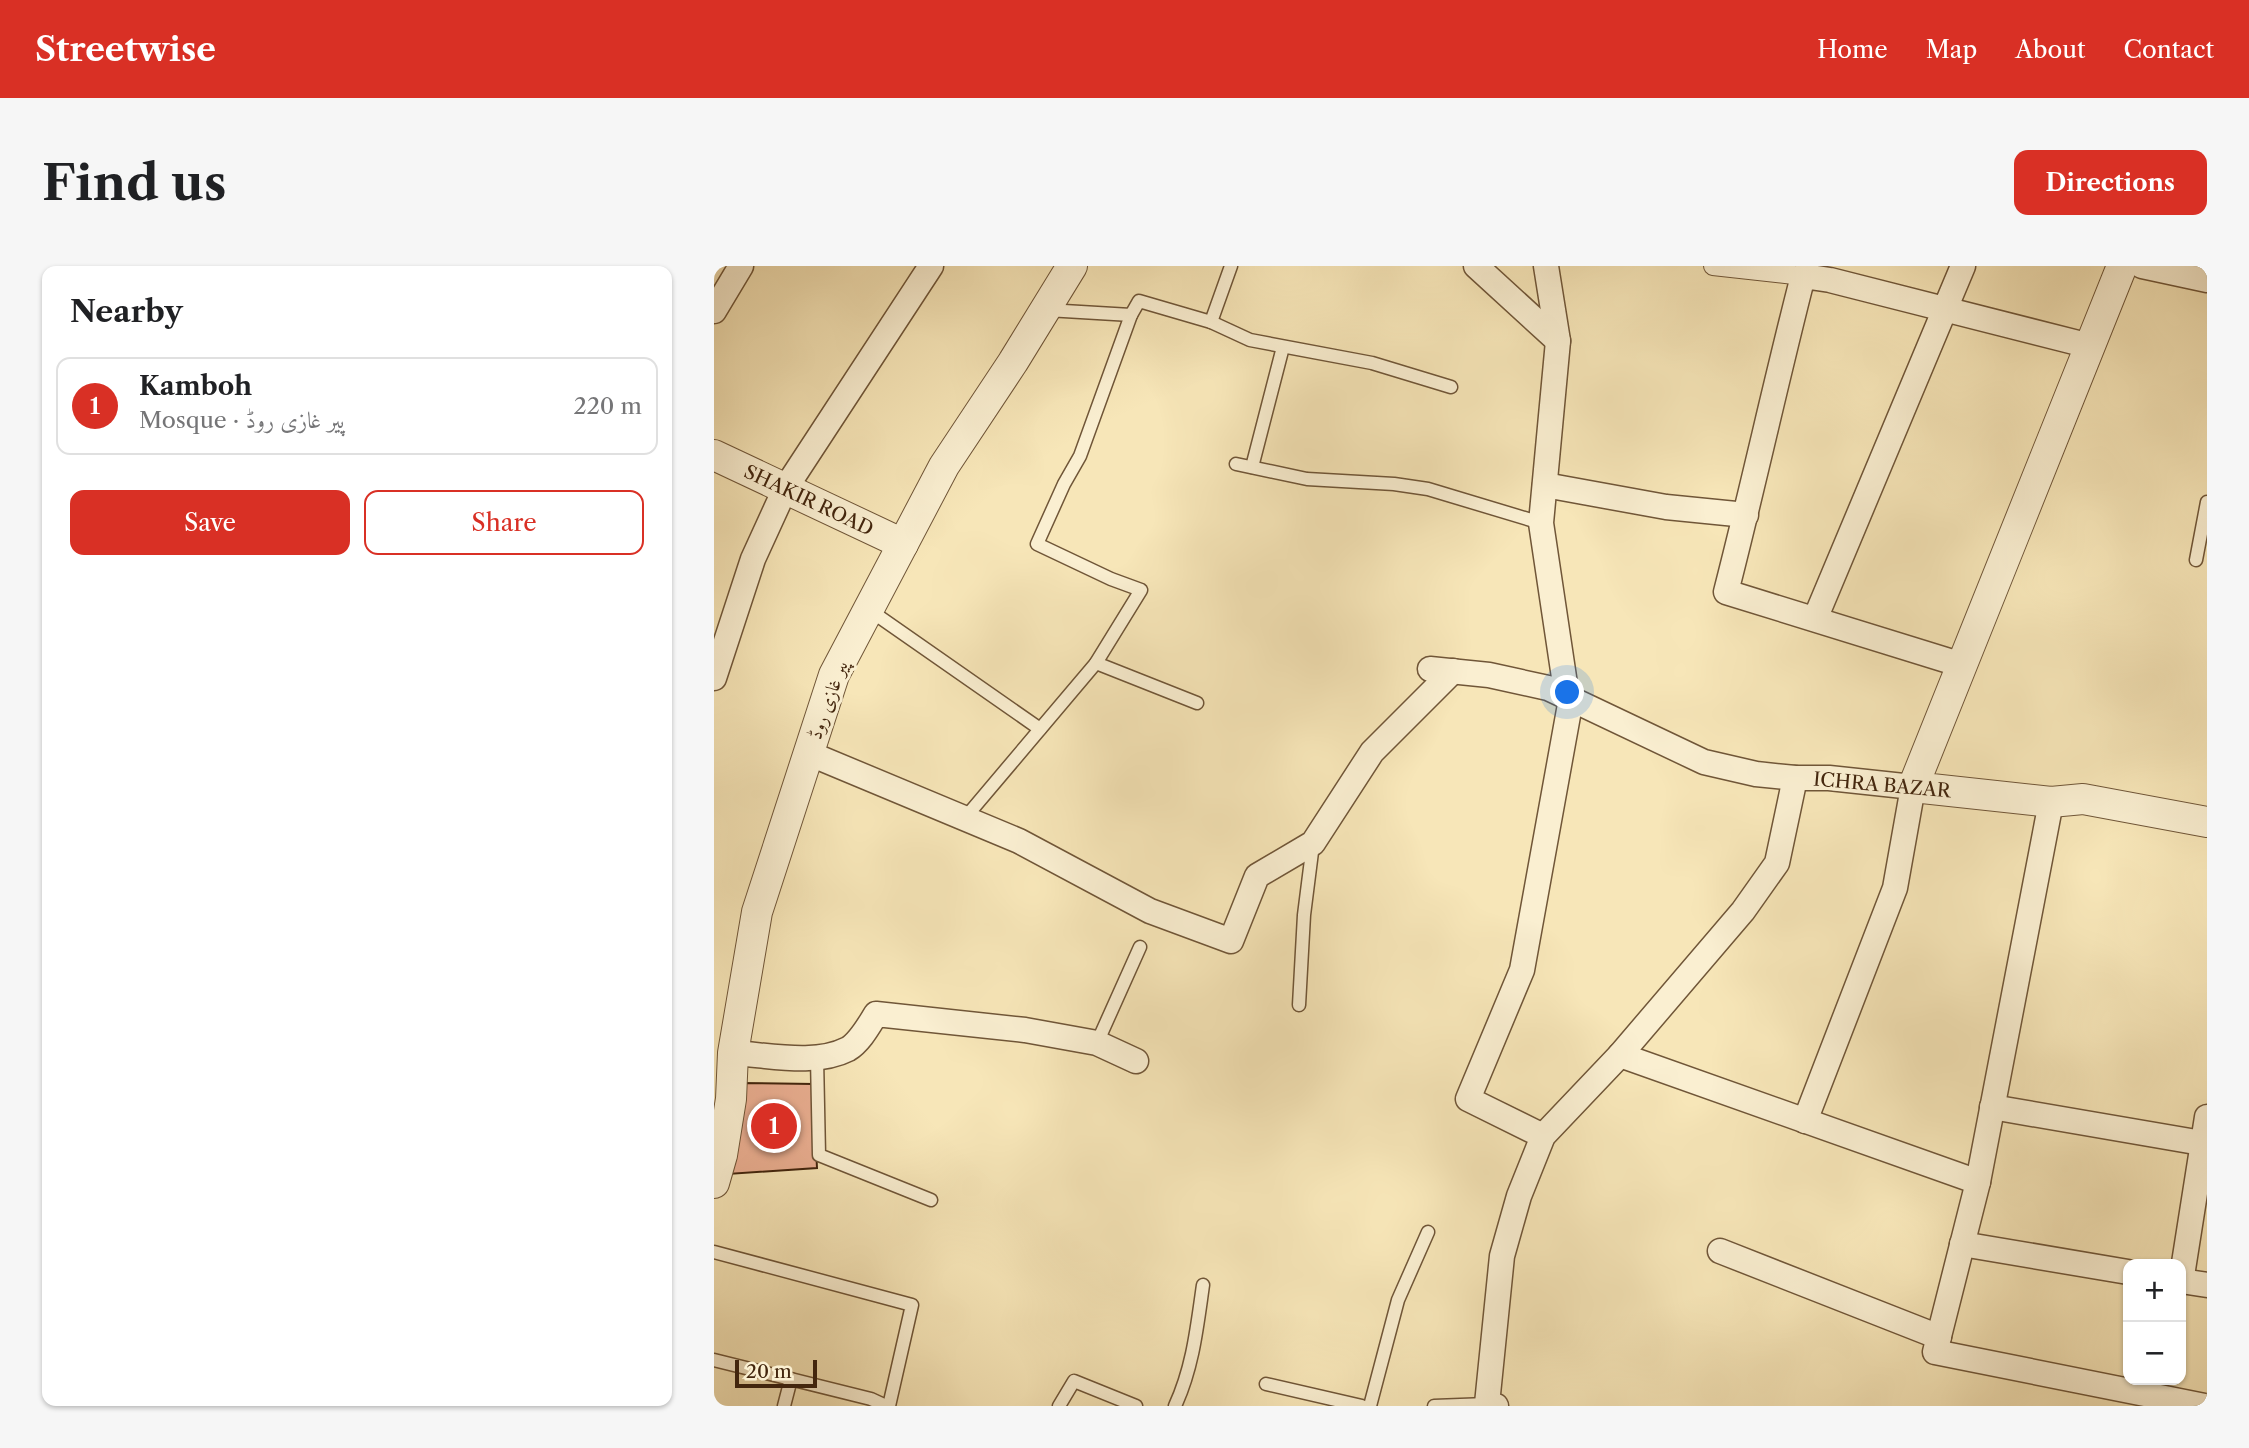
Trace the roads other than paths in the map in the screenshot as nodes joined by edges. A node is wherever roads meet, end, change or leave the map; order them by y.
1 (741, 266) edge
2 (931, 266) edge
3 (1072, 266) edge
4 (1231, 266) edge
5 (1476, 266) edge
6 (1546, 266) edge
7 (1713, 266) edge
8 (1963, 266) edge
9 (2122, 266) edge
10 (2142, 266) edge
11 (1803, 276) junction
12 (2207, 280) edge
13 (1945, 309) junction
14 (1045, 310) junction
15 (714, 311) edge
16 (1130, 315) junction
17 (1211, 322) junction
18 (1558, 341) junction
19 (2090, 346) junction
20 (1283, 347) junction
21 (1451, 387) dead end
22 (714, 455) edge
23 (1236, 464) dead end
24 (1252, 467) junction
25 (1545, 485) junction
26 (785, 489) junction
27 (2207, 502) edge
28 (1746, 515) junction
29 (1541, 523) junction
30 (903, 544) junction
31 (2196, 560) dead end
32 (868, 609) junction
33 (1815, 619) junction
34 (1096, 663) junction
35 (1962, 665) junction
36 (714, 678) edge
37 (1571, 699) junction
38 (1197, 703) dead end
39 (1040, 729) junction
40 (808, 753) junction
41 (1795, 778) junction
42 (1913, 787) junction
43 (2051, 802) junction
44 (965, 818) junction
45 (2207, 822) edge
46 (1313, 843) junction
47 (1140, 947) dead end
48 (1298, 1005) dead end
49 (1097, 1043) junction
50 (724, 1050) edge
51 (1620, 1055) junction
52 (817, 1058) junction
53 (1136, 1061) dead end
54 (1992, 1107) junction
55 (2207, 1117) edge
56 (1805, 1121) junction
57 (1543, 1136) junction
58 (2205, 1143) edge
59 (1978, 1182) junction
60 (714, 1183) edge
61 (931, 1200) dead end
62 (1427, 1231) dead end
63 (1962, 1244) junction
64 (1720, 1251) dead end
65 (714, 1252) edge
66 (2185, 1259) edge
67 (2123, 1271) edge
68 (2186, 1282) edge
69 (1203, 1285) dead end
70 (2207, 1285) edge
71 (1939, 1336) junction
72 (714, 1360) edge
73 (791, 1379) junction
74 (1266, 1384) dead end
75 (2160, 1389) edge
76 (1492, 1405) edge
77 (784, 1406) edge
78 (887, 1406) edge
79 (1059, 1406) edge
80 (1136, 1406) edge
81 (1175, 1406) edge
82 (1362, 1406) edge
83 (1370, 1406) edge
84 (1434, 1406) edge
85 (2205, 1406) edge

1 - 15 street
2 - 26 street
3 - 14 street, پیر غازی روڈ
4 - 17 lane
5 - 18 street
6 - 18 street
7 - 11 street
8 - 13 street
9 - 19 street
10 - 12 street
11 - 13 street
11 - 28 street
13 - 19 street
13 - 33 street
14 - 16 lane
14 - 30 street, پیر غازی روڈ
16 - 17 lane
16 - 34 lane
17 - 20 lane
18 - 25 street
19 - 35 street
20 - 21 lane
20 - 24 lane
22 - 26 street, SHAKIR ROAD
23 - 24 lane
24 - 29 lane
25 - 28 street
25 - 29 street
26 - 30 street, SHAKIR ROAD
26 - 36 street
27 - 31 lane
28 - 33 street
29 - 37 street
30 - 32 street, پیر غازی روڈ
32 - 39 lane
32 - 40 street, پیر غازی روڈ
33 - 35 street
34 - 38 lane
34 - 39 lane
35 - 42 street
37 - 41 street, ICHRA BAZAR
37 - 46 street, ICHRA BAZAR
37 - 57 street
39 - 44 lane
40 - 44 street
40 - 50 street, پیر غازی روڈ
41 - 42 street, ICHRA BAZAR
41 - 51 street
42 - 43 street, ICHRA BAZAR
42 - 56 street
43 - 45 street, ICHRA BAZAR
43 - 54 street
44 - 46 street
46 - 48 lane
47 - 49 lane
49 - 52 street
49 - 53 street
50 - 52 street
50 - 60 street, پیر غازی روڈ
51 - 56 street
51 - 57 street
52 - 61 lane
54 - 58 street
54 - 59 street
55 - 58 street
56 - 59 street
57 - 76 street
58 - 66 street
59 - 63 street
62 - 83 lane
63 - 67 street
63 - 71 street
64 - 71 street
65 - 78 lane
68 - 70 street
69 - 81 lane
71 - 75 street
72 - 73 lane
73 - 77 lane
73 - 78 lane
74 - 82 lane
75 - 85 street
76 - 84 lane
79 - 80 lane

